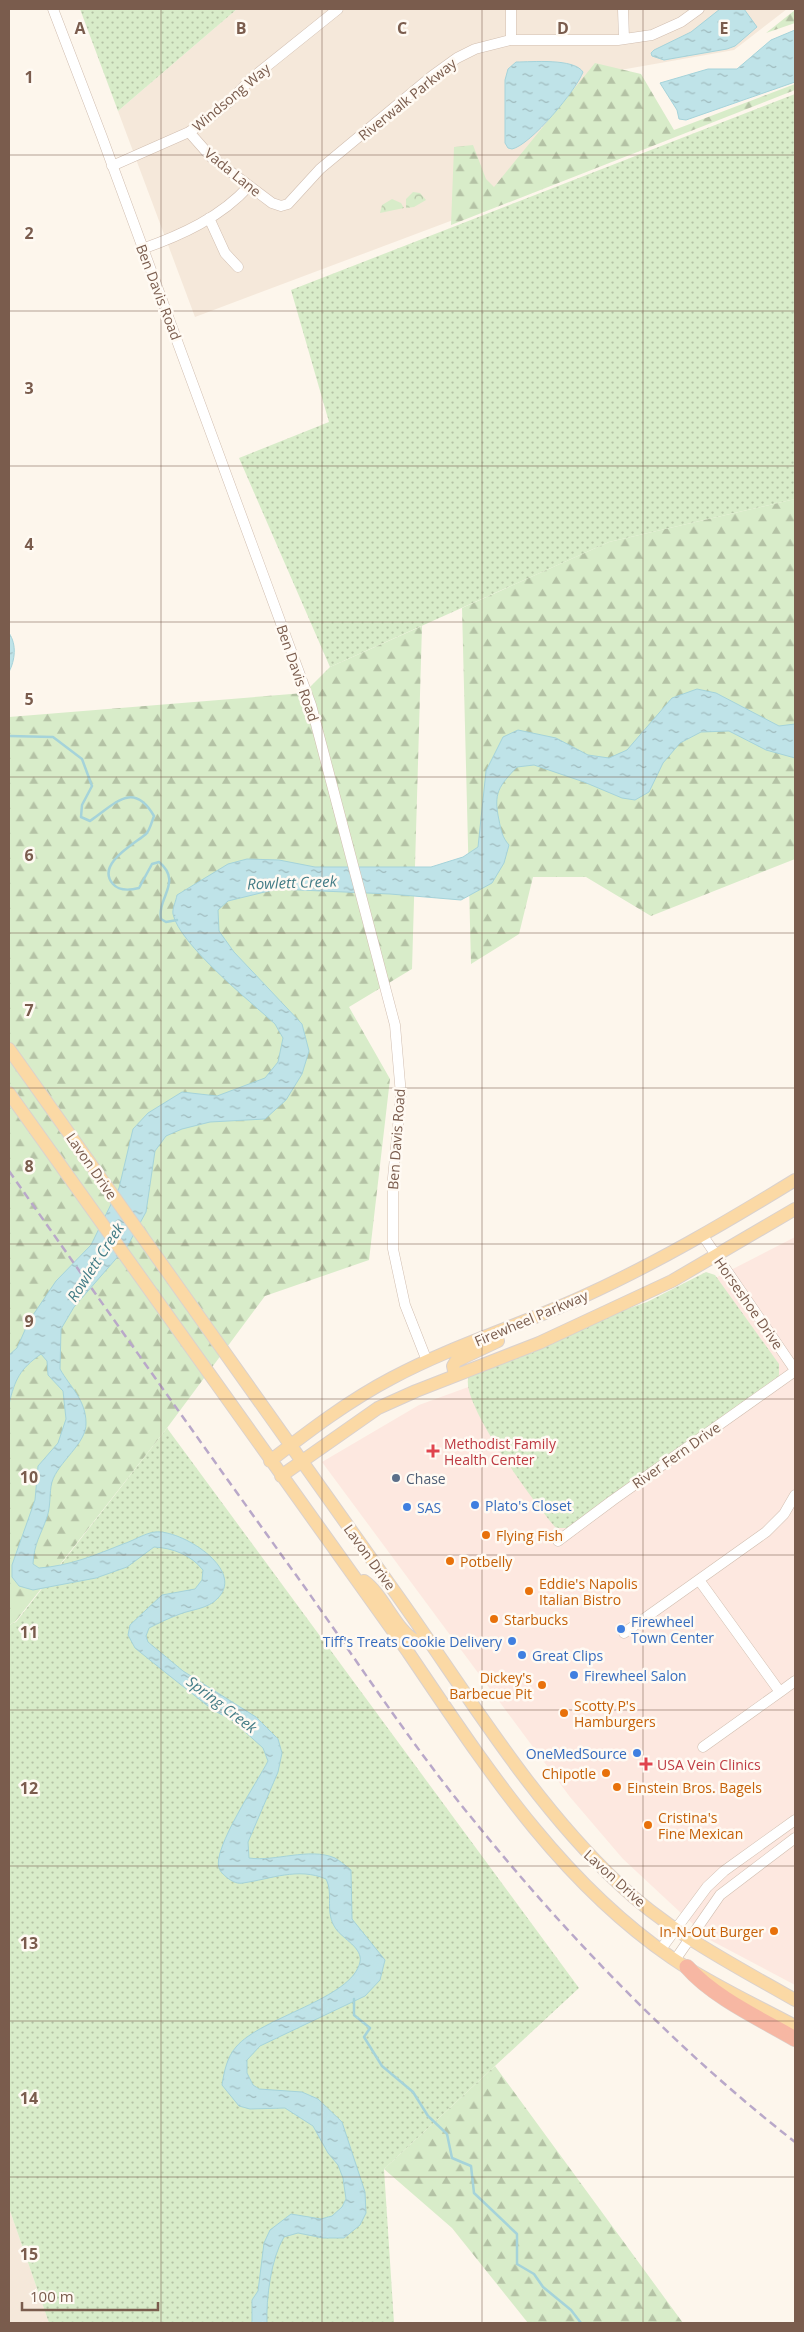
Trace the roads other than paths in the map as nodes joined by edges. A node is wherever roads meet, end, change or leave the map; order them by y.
1 (53, 9) edge
2 (338, 9) edge
3 (511, 9) edge
4 (623, 9) edge
5 (699, 9) edge
6 (624, 39) junction
7 (511, 40) junction
8 (189, 132) junction
9 (112, 166) junction
10 (249, 186) junction
11 (281, 206) joint
12 (209, 218) junction
13 (142, 249) junction
14 (238, 267) dead end
15 (9, 1049) edge
16 (9, 1093) edge
17 (795, 1180) edge
18 (795, 1209) edge
19 (703, 1236) junction
20 (716, 1257) junction
21 (579, 1298) junction
22 (427, 1361) junction
23 (795, 1371) edge
24 (455, 1375) junction
25 (291, 1445) junction
26 (302, 1460) junction
27 (270, 1461) junction
28 (281, 1476) junction
29 (795, 1495) edge
30 (558, 1541) dead end
31 (350, 1572) junction
32 (699, 1580) junction
33 (624, 1633) dead end
34 (428, 1638) junction
35 (795, 1681) edge
36 (780, 1692) junction
37 (703, 1746) dead end
38 (795, 1820) edge
39 (795, 1838) edge
40 (676, 1929) junction
41 (689, 1938) junction
42 (661, 1949) junction
43 (681, 1964) junction
44 (795, 2000) edge
45 (795, 2026) edge
46 (795, 2039) edge

1 - 9 street, Ben Davis Road
2 - 8 street, Windsong Way
3 - 7 street
4 - 6 street
5 - 6 street, Riverwalk Parkway
6 - 7 street, Riverwalk Parkway
7 - 11 street, Riverwalk Parkway
8 - 9 street, Windsong Way
8 - 10 street, Vada Lane
9 - 13 street, Ben Davis Road
10 - 11 street, Vada Lane
10 - 12 street
12 - 13 street
12 - 14 street
13 - 22 street, Ben Davis Road
15 - 25 main road, Lavon Drive
16 - 27 main road, Lavon Drive
17 - 19 main road, Firewheel Parkway
18 - 20 main road, Firewheel Parkway
19 - 20 street, Horseshoe Drive
19 - 21 main road, Firewheel Parkway
20 - 23 street, Horseshoe Drive
20 - 24 main road, Firewheel Parkway
21 - 22 main road, Firewheel Parkway
21 - 24 main road
22 - 25 main road, Firewheel Parkway
23 - 30 street, River Fern Drive
24 - 26 main road, Firewheel Parkway
25 - 26 main road, Lavon Drive
25 - 27 main road, Firewheel Parkway
26 - 28 main road, Firewheel Parkway
26 - 34 main road, Lavon Drive
27 - 28 main road, Lavon Drive
28 - 31 main road, Lavon Drive
29 - 32 street
31 - 34 main road
31 - 42 main road, Lavon Drive
32 - 33 street
32 - 36 street
34 - 40 main road, Lavon Drive
35 - 36 street
36 - 37 street
38 - 40 street
39 - 41 street
40 - 41 main road, Lavon Drive
40 - 42 street
41 - 43 street
41 - 44 main road, Lavon Drive
42 - 43 main road, Lavon Drive
43 - 45 main road, Lavon Drive
43 - 46 highway

